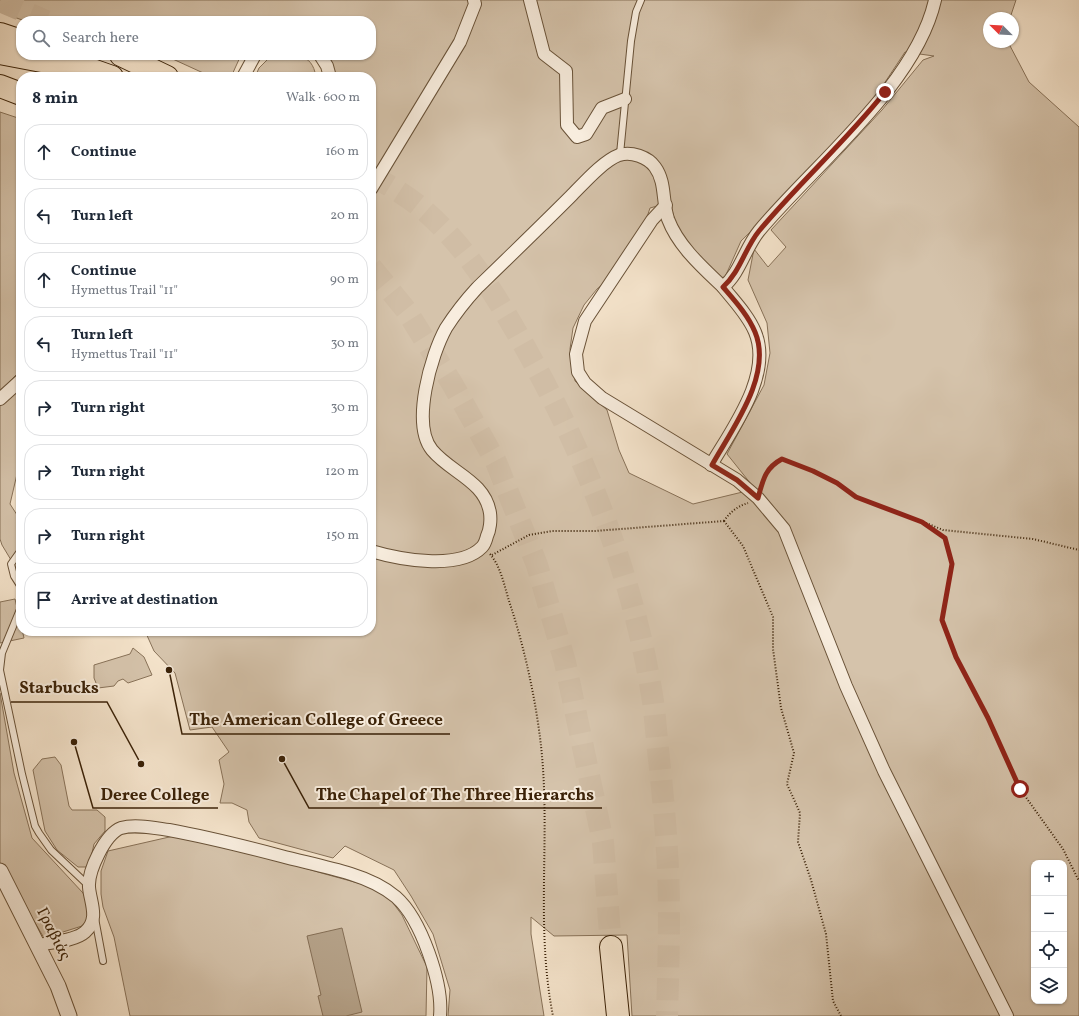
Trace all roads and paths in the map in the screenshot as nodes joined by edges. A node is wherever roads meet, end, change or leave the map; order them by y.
1 (474, 0) edge
2 (530, 0) edge
3 (641, 0) edge
4 (935, 0) edge
5 (0, 34) edge
6 (16, 39) edge
7 (0, 53) edge
8 (16, 56) edge
9 (37, 60) edge
10 (66, 60) edge
11 (131, 60) edge
12 (252, 60) edge
13 (323, 60) edge
14 (89, 70) junction
15 (96, 72) edge
16 (156, 72) edge
17 (246, 72) edge
18 (329, 72) edge
19 (0, 86) edge
20 (16, 92) edge
21 (625, 99) junction
22 (0, 102) edge
23 (16, 107) edge
24 (620, 154) junction
25 (376, 181) edge
26 (666, 205) junction
27 (723, 287) junction
28 (16, 385) edge
29 (0, 399) edge
30 (712, 465) junction
31 (758, 498) junction
32 (724, 521) junction
33 (922, 522) junction
34 (1079, 545) edge
35 (1078, 550) edge
36 (487, 551) junction
37 (376, 552) edge
38 (16, 557) edge
39 (16, 579) edge
40 (16, 619) edge
41 (0, 871) edge
42 (1079, 881) edge
43 (89, 886) junction
44 (94, 914) junction
45 (39, 945) junction
46 (611, 947) tunnel mouth
47 (103, 961) dead end
48 (614, 979) junction
49 (69, 1016) edge
50 (440, 1016) edge
51 (553, 1016) edge
52 (611, 1016) edge
53 (618, 1016) edge
54 (841, 1016) edge
55 (1006, 1016) edge

1 - 25 street
2 - 21 street
3 - 21 lane
4 - 27 street
5 - 6 highway
7 - 8 highway
9 - 14 highway
10 - 14 highway
11 - 16 highway
12 - 17 street
13 - 18 street
14 - 15 highway
19 - 20 highway
21 - 24 lane
22 - 23 highway
24 - 26 street
24 - 36 street
26 - 27 street
26 - 30 street
27 - 30 street
28 - 29 street
30 - 31 street
31 - 32 path
31 - 33 path
31 - 55 street
32 - 36 path
32 - 54 path
33 - 35 path
33 - 42 path
34 - 35 path
36 - 37 street
36 - 51 path
38 - 39 lane
40 - 43 lane
41 - 45 street, Γραβιάς
43 - 44 street
43 - 50 street
44 - 45 street
44 - 47 lane
45 - 49 street, Γραβιάς
46 - 48 highway
48 - 52 highway
48 - 53 highway

